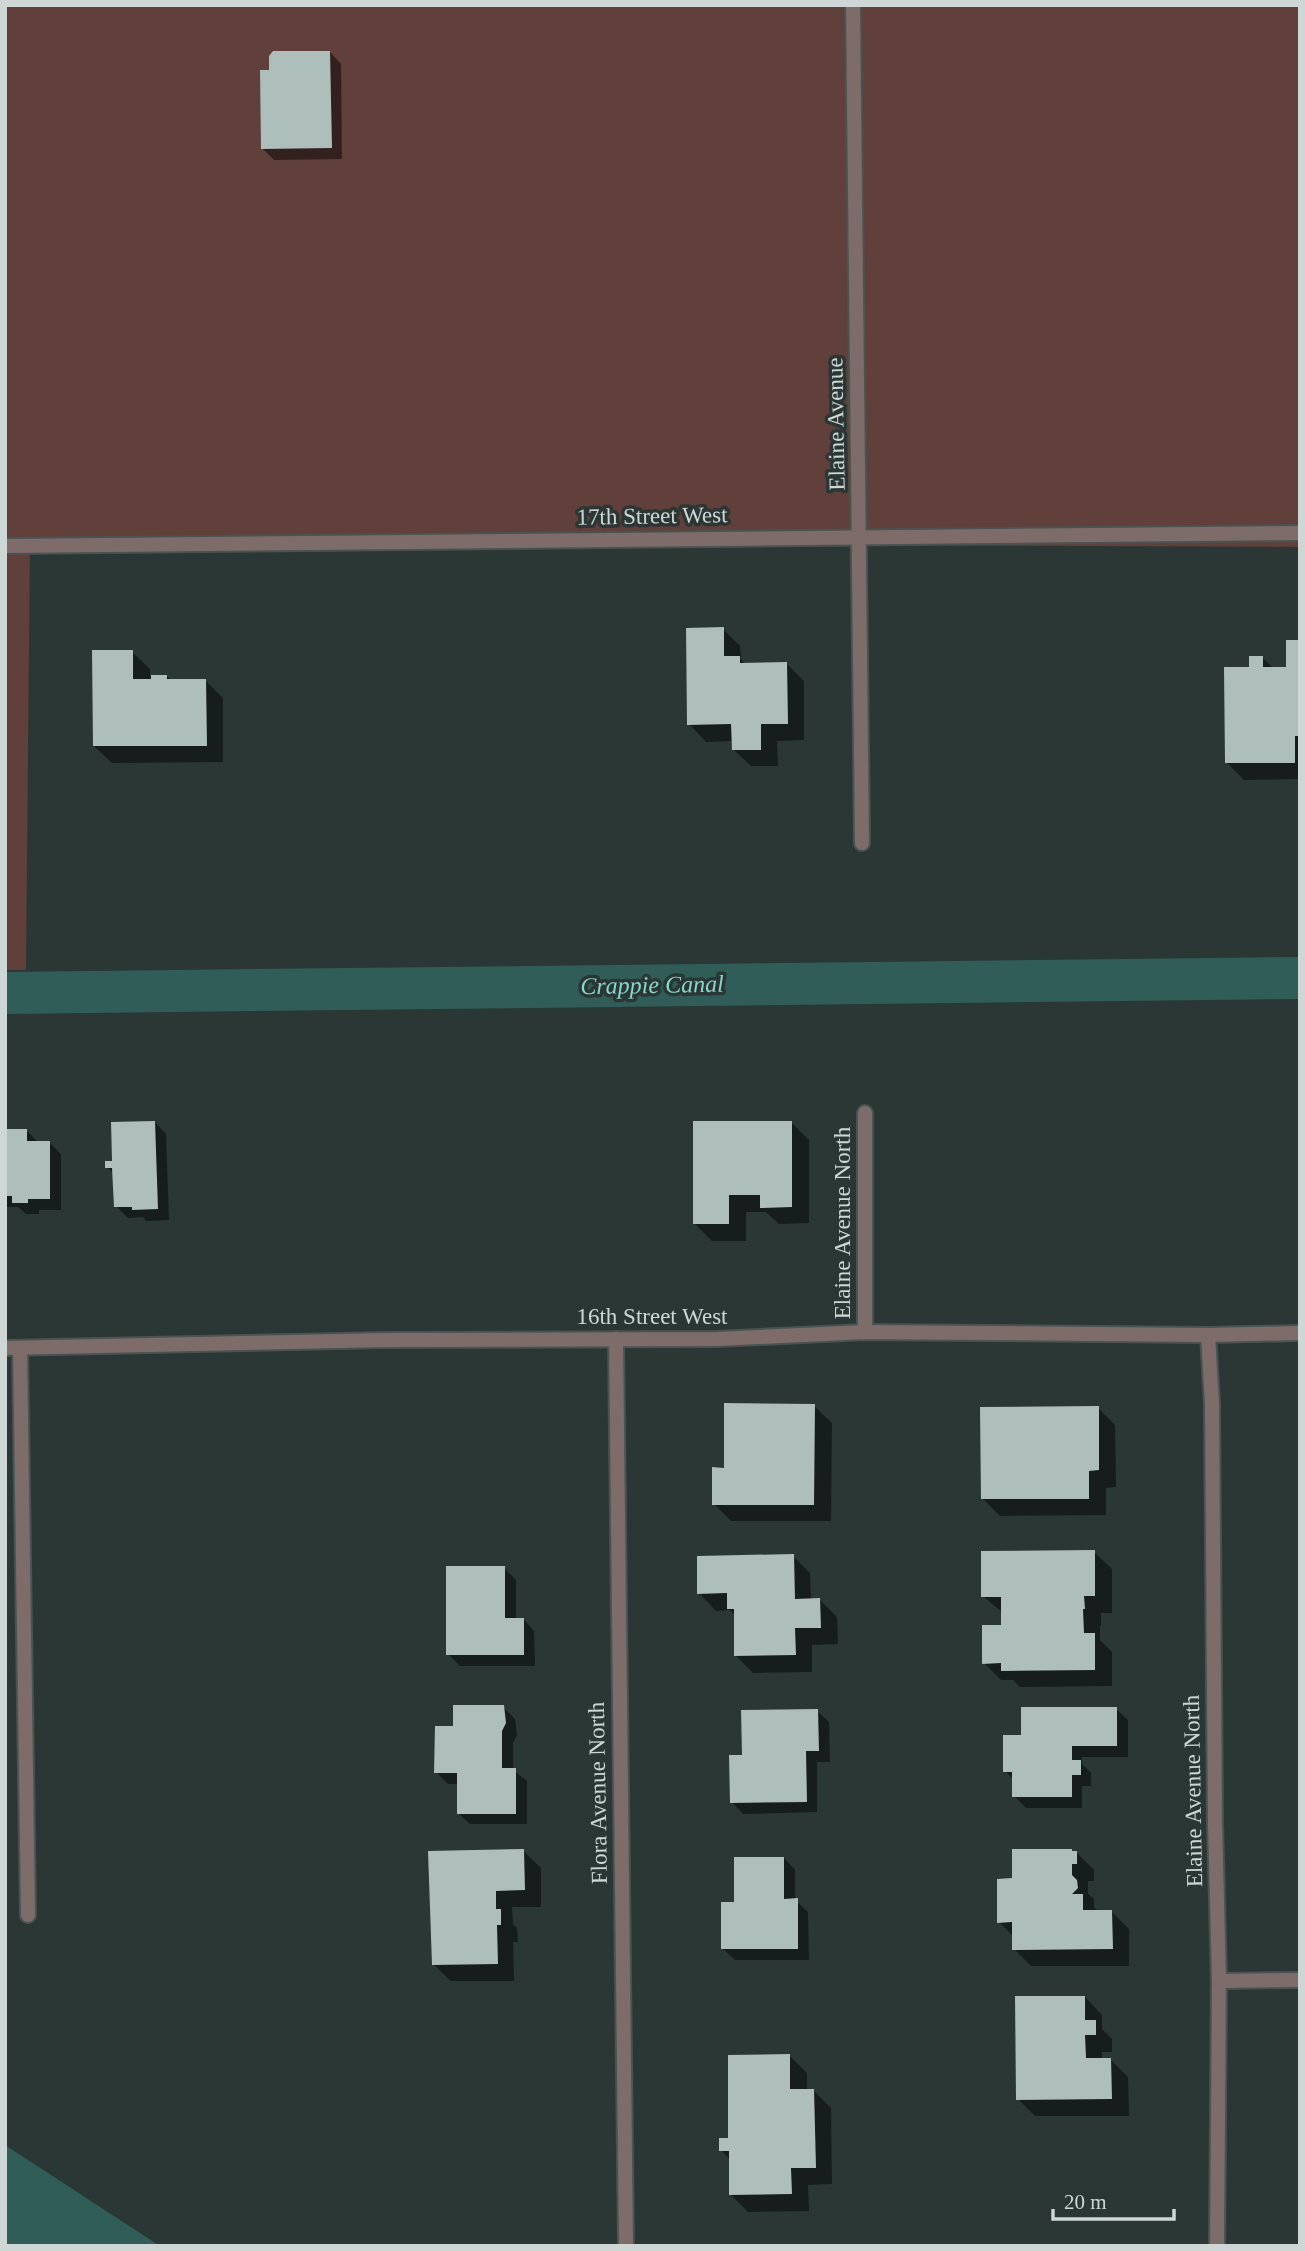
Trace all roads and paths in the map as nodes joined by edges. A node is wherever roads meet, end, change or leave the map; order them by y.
1 (853, 5) edge
2 (1300, 533) edge
3 (860, 537) junction
4 (5, 546) edge
5 (862, 842) dead end
6 (864, 1113) dead end
7 (865, 1332) junction
8 (1300, 1333) edge
9 (1208, 1335) junction
10 (617, 1339) junction
11 (12, 1348) edge
12 (28, 1915) dead end
13 (1300, 1980) edge
14 (1219, 1981) junction
15 (626, 2246) edge
16 (1217, 2246) edge

1 - 3 street, Elaine Avenue
2 - 3 street, 17th Street West
3 - 4 street, 17th Street West
3 - 5 street, Elaine Avenue
6 - 7 street, Elaine Avenue North
7 - 9 street, 16th Street West
7 - 10 street, 16th Street West
8 - 9 street, 16th Street West
9 - 14 street, Elaine Avenue North
10 - 11 street, 16th Street West
10 - 15 street, Flora Avenue North
11 - 12 street
13 - 14 street
14 - 16 street, Elaine Avenue North

